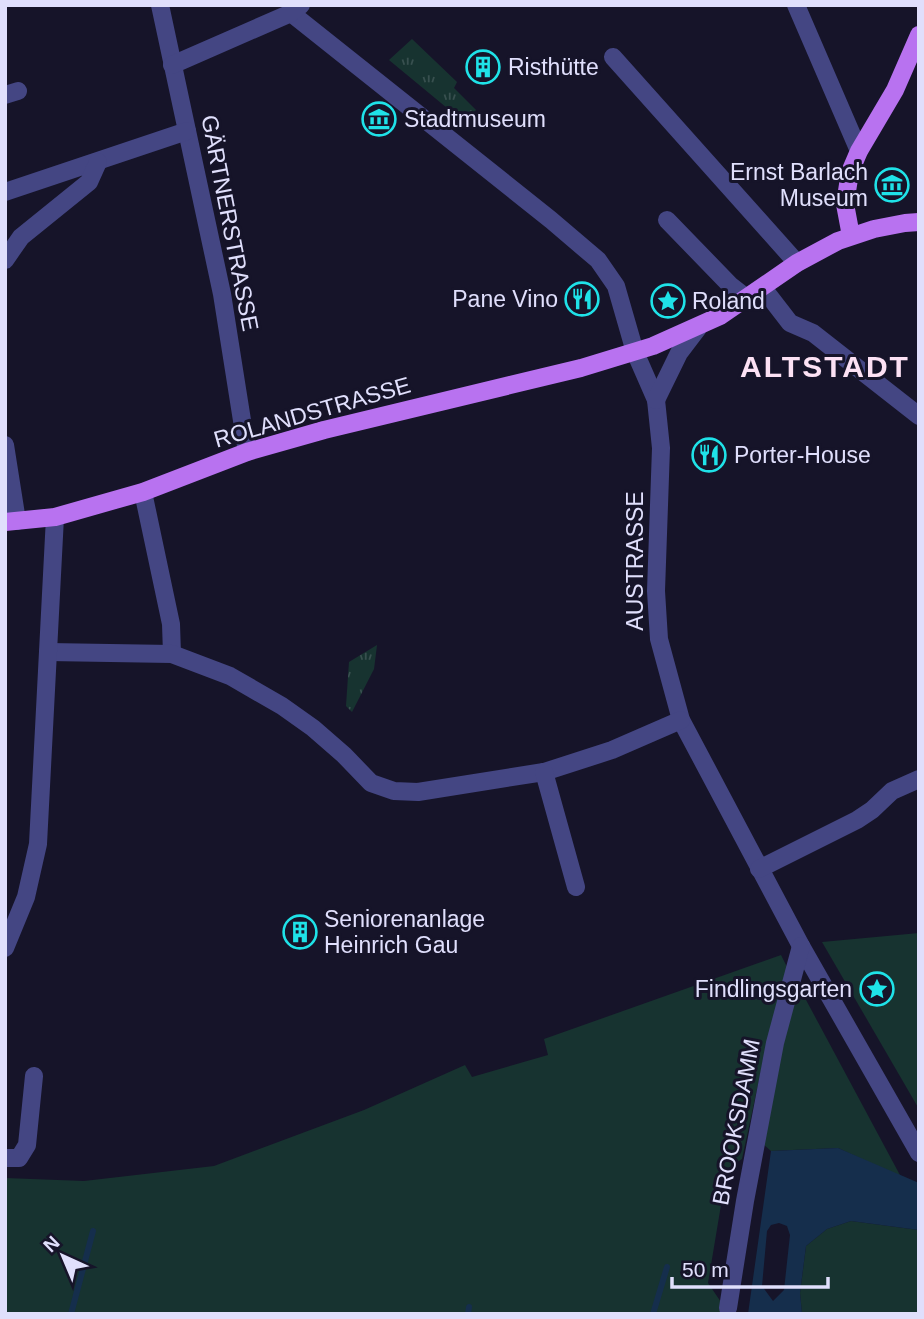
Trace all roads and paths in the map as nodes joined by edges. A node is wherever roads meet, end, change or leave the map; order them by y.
1 (160, 5) edge
2 (796, 5) edge
3 (297, 8) edge
4 (919, 35) edge
5 (613, 57) dead end
6 (178, 62) junction
7 (187, 131) junction
8 (859, 151) junction
9 (99, 162) junction
10 (5, 192) edge
11 (667, 220) dead end
12 (919, 222) edge
13 (851, 236) junction
14 (5, 260) edge
15 (797, 263) junction
16 (755, 293) junction
17 (698, 328) junction
18 (635, 352) junction
19 (656, 400) junction
20 (919, 416) edge
21 (5, 445) edge
22 (247, 452) junction
23 (143, 492) junction
24 (55, 517) junction
25 (11, 521) edge
26 (48, 652) junction
27 (173, 654) junction
28 (681, 720) junction
29 (544, 772) junction
30 (919, 779) edge
31 (759, 869) junction
32 (576, 887) dead end
33 (801, 946) junction
34 (5, 948) edge
35 (34, 1076) dead end
36 (919, 1153) edge
37 (5, 1158) edge
38 (728, 1308) dead end

1 - 6 street, GÄRTNERSTRASSE
2 - 8 street
3 - 6 street
3 - 18 street, AUSTRASSE
4 - 8 main road
5 - 15 street
6 - 7 street, GÄRTNERSTRASSE
7 - 9 street
7 - 22 street, GÄRTNERSTRASSE
8 - 13 main road
9 - 10 street
9 - 14 street
11 - 16 street
12 - 13 main road, ROLANDSTRASSE
13 - 15 main road, ROLANDSTRASSE
15 - 16 main road, ROLANDSTRASSE
16 - 17 main road, ROLANDSTRASSE
16 - 20 street
17 - 18 main road, ROLANDSTRASSE
17 - 19 street
18 - 19 street, AUSTRASSE
18 - 22 main road, ROLANDSTRASSE
19 - 28 street, AUSTRASSE
21 - 25 street
22 - 23 main road, ROLANDSTRASSE
23 - 24 main road, ROLANDSTRASSE
23 - 27 street
24 - 25 main road, ROLANDSTRASSE
24 - 26 street
26 - 27 street
26 - 34 street
27 - 29 street
28 - 29 street
28 - 31 street, AUSTRASSE
29 - 32 street
30 - 31 street
31 - 33 street, AUSTRASSE
33 - 36 street, AUSTRASSE
33 - 38 street, BROOKSDAMM
35 - 37 street

